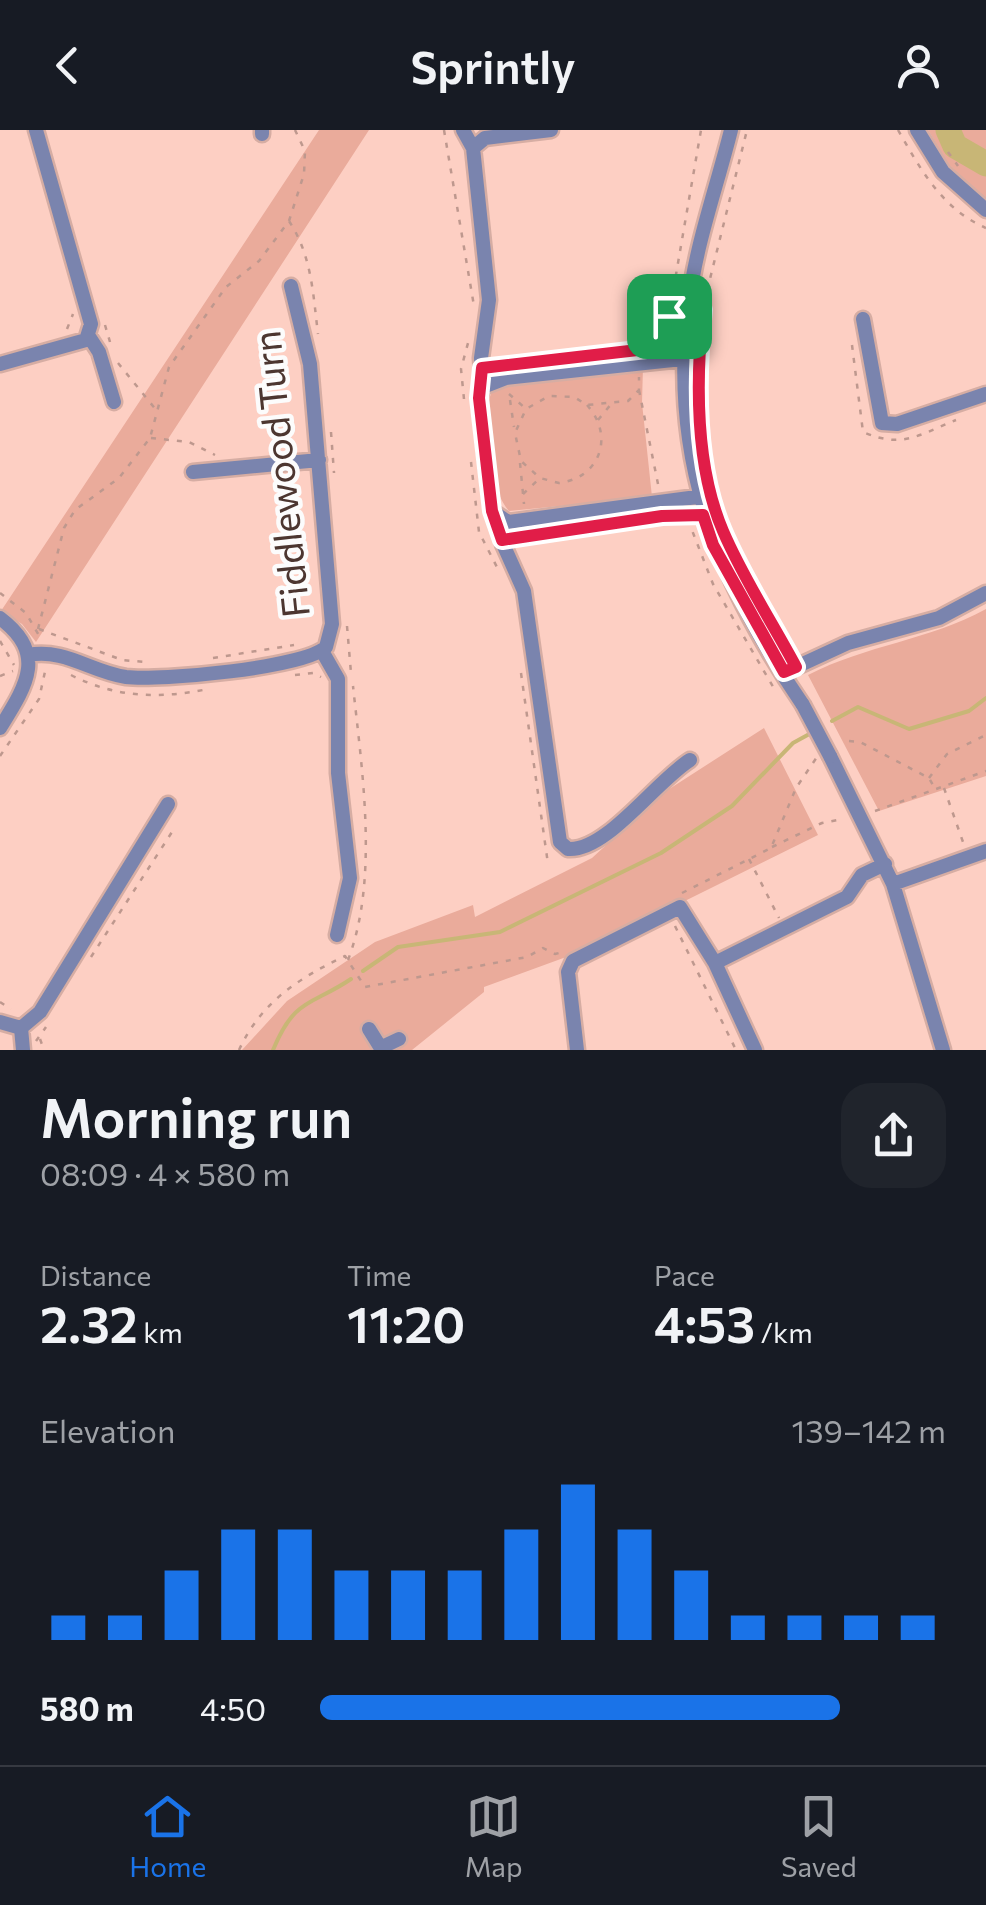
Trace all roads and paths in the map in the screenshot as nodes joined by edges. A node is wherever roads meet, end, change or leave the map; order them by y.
1 (36, 130) edge
2 (295, 130) edge
3 (463, 130) edge
4 (552, 130) edge
5 (701, 130) edge
6 (731, 130) edge
7 (747, 130) edge
8 (917, 130) edge
9 (941, 141) dead end
10 (473, 148) junction
11 (960, 168) dead end
12 (986, 210) edge
13 (291, 286) dead end
14 (73, 302) dead end
15 (688, 313) junction
16 (103, 316) dead end
17 (669, 316) junction
18 (863, 319) dead end
19 (88, 335) junction
20 (60, 336) dead end
21 (655, 348) dead end
22 (682, 359) junction
23 (0, 364) edge
24 (640, 364) junction
25 (482, 368) junction
26 (461, 370) dead end
27 (699, 377) dead end
28 (483, 387) junction
29 (640, 390) junction
30 (986, 394) edge
31 (510, 398) dead end
32 (114, 402) dead end
33 (613, 402) junction
34 (587, 405) junction
35 (158, 412) junction
36 (598, 420) junction
37 (515, 433) junction
38 (703, 435) dead end
39 (150, 438) junction
40 (323, 449) junction
41 (224, 458) dead end
42 (521, 461) junction
43 (193, 472) dead end
44 (540, 478) junction
45 (523, 494) junction
46 (698, 497) junction
47 (661, 508) junction
48 (703, 515) junction
49 (498, 519) junction
50 (526, 519) junction
51 (604, 524) dead end
52 (502, 540) junction
53 (739, 561) dead end
54 (0, 593) edge
55 (986, 593) edge
56 (0, 618) edge
57 (38, 629) junction
58 (0, 641) edge
59 (302, 644) dead end
60 (322, 651) junction
61 (28, 655) junction
62 (212, 658) dead end
63 (153, 663) dead end
64 (790, 670) junction
65 (0, 676) edge
66 (45, 677) dead end
67 (0, 728) edge
68 (986, 735) edge
69 (849, 742) dead end
70 (0, 756) edge
71 (824, 756) junction
72 (690, 760) dead end
73 (986, 771) edge
74 (930, 778) junction
75 (943, 785) junction
76 (935, 788) junction
77 (168, 804) dead end
78 (866, 814) junction
79 (172, 832) dead end
80 (771, 848) junction
81 (986, 851) edge
82 (968, 857) junction
83 (749, 858) junction
84 (885, 864) junction
85 (893, 884) junction
86 (672, 909) junction
87 (784, 928) junction
88 (337, 936) dead end
89 (573, 950) dead end
90 (88, 963) dead end
91 (715, 963) junction
92 (0, 1022) edge
93 (48, 1024) dead end
94 (22, 1028) junction
95 (369, 1029) dead end
96 (399, 1039) dead end
97 (382, 1049) edge
98 (26, 1050) edge
99 (239, 1050) edge
100 (577, 1050) edge
101 (736, 1050) edge
102 (755, 1050) edge
103 (943, 1050) edge

1 - 19 street
2 - 35 path
3 - 10 street
4 - 10 street
5 - 17 path
6 - 15 street
7 - 15 path
8 - 12 street
9 - 11 path
10 - 25 street
13 - 40 street, Fiddlewood Turn
14 - 20 path
15 - 17 path
15 - 22 street
16 - 35 path
17 - 21 path
18 - 30 street
19 - 23 street
19 - 32 street
22 - 24 street
22 - 46 street
24 - 28 street
24 - 29 path
25 - 26 path
25 - 28 street
27 - 38 path
28 - 49 street
29 - 33 path
29 - 47 path
31 - 37 path
33 - 34 path
33 - 36 path
34 - 36 path
34 - 37 path
35 - 39 path
36 - 44 path
37 - 42 path
39 - 41 path
39 - 57 path
40 - 43 street
40 - 60 street, Fiddlewood Turn
42 - 44 path
42 - 45 path
44 - 45 path
45 - 50 path
46 - 47 street
46 - 48 street
47 - 48 path
47 - 50 street
48 - 64 street
49 - 50 street
49 - 52 street
51 - 52 path
52 - 72 street
53 - 64 path
54 - 57 path
55 - 64 street
56 - 61 street
57 - 63 path
58 - 65 path
59 - 62 path
60 - 61 street, Fiddlewood Turn
60 - 88 street
61 - 67 street
64 - 71 street, bridge
66 - 70 path
68 - 74 path
69 - 74 path
71 - 78 street
71 - 80 path
73 - 75 path
74 - 76 path
75 - 76 path
75 - 82 path
76 - 78 path
77 - 94 street
78 - 80 path
78 - 84 street
79 - 90 path
80 - 83 path
81 - 82 street
82 - 85 street
83 - 86 path
83 - 87 path
84 - 85 street
84 - 87 street
85 - 103 street
86 - 91 street
86 - 100 street
86 - 101 path
87 - 91 street
89 - 99 path
91 - 102 street
92 - 94 street
93 - 98 path
94 - 98 street
95 - 97 street
96 - 97 street

